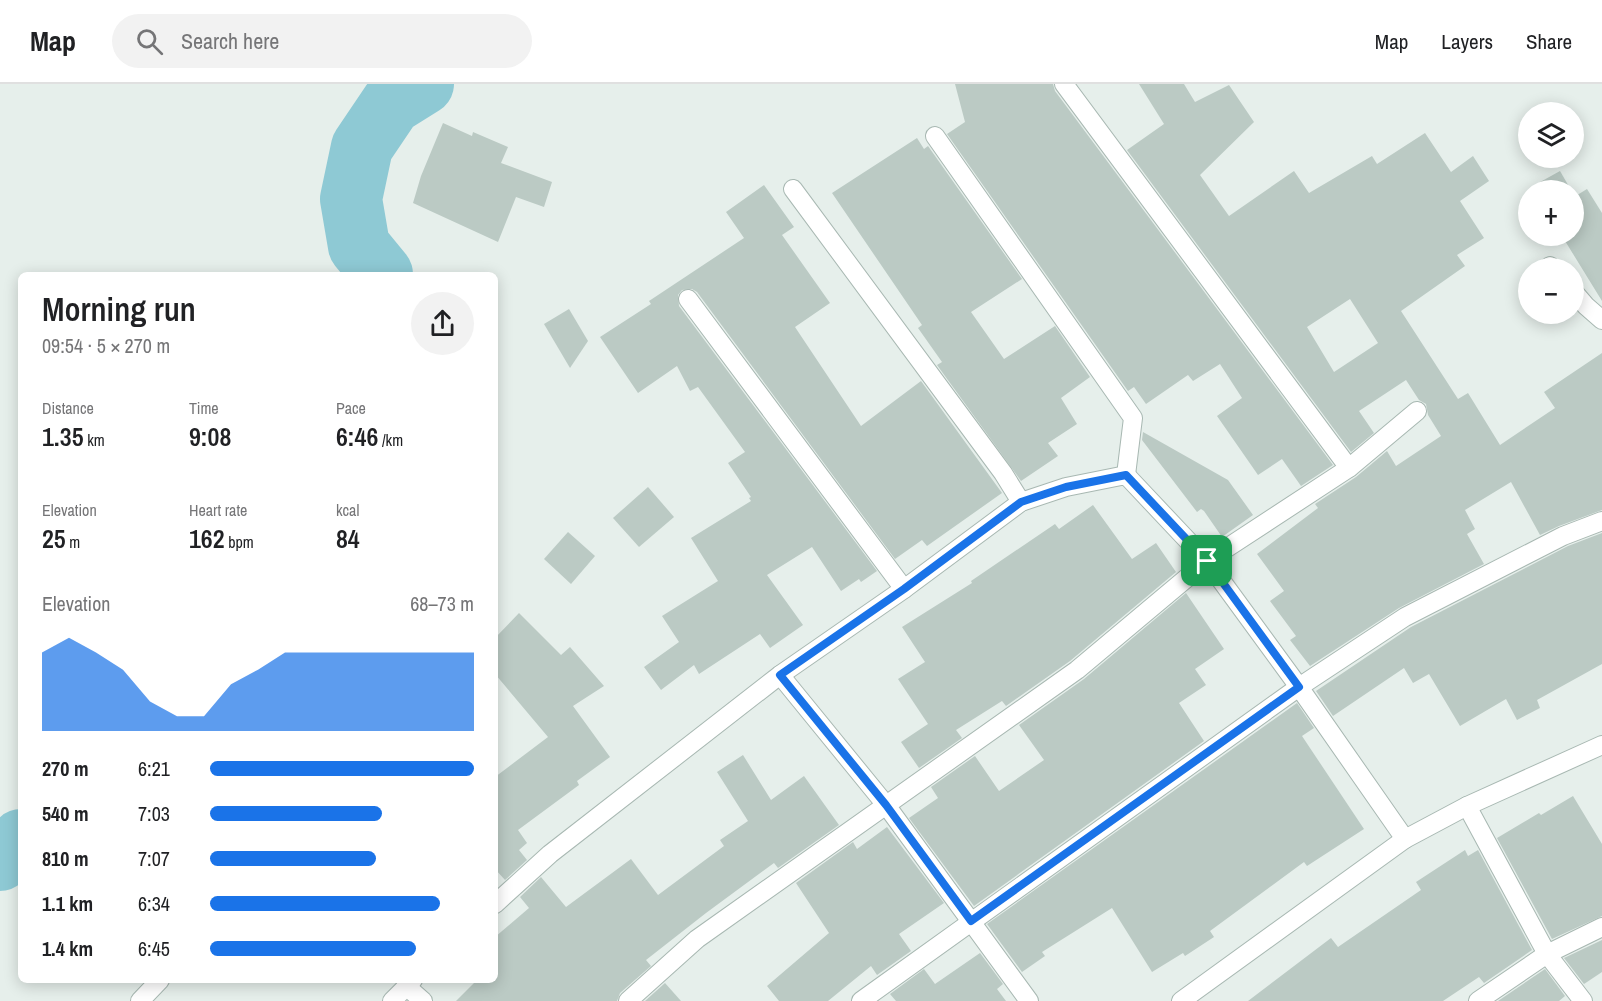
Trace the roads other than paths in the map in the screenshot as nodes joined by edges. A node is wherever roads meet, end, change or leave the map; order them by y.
1 (1064, 84) edge
2 (935, 136) dead end
3 (793, 189) dead end
4 (688, 299) dead end
5 (1584, 304) edge
6 (1602, 320) edge
7 (1417, 411) dead end
8 (1349, 468) junction
9 (1126, 475) junction
10 (1021, 502) junction
11 (1602, 521) edge
12 (1207, 561) junction
13 (904, 589) junction
14 (780, 675) junction
15 (1299, 687) junction
16 (1602, 745) edge
17 (886, 805) junction
18 (1467, 806) junction
19 (1405, 839) junction
20 (498, 901) edge
21 (971, 921) junction
22 (1602, 927) edge
23 (1547, 954) junction
24 (157, 983) edge
25 (409, 983) edge
26 (140, 1001) edge
27 (392, 1001) edge
28 (423, 1001) edge
29 (628, 1001) edge
30 (861, 1001) edge
31 (1029, 1001) edge
32 (1181, 1001) edge
33 (1478, 1001) edge
34 (1582, 1001) edge

1 - 8 street
2 - 9 street
3 - 10 street
4 - 13 street
5 - 6 street
7 - 8 street
8 - 12 street
9 - 10 street
9 - 12 street
10 - 13 street
11 - 15 street
12 - 15 street
12 - 17 street
13 - 14 street
14 - 17 street
14 - 20 street
15 - 19 street
15 - 21 street
16 - 18 street
17 - 21 street
17 - 29 street
18 - 19 street
18 - 23 street
19 - 32 street
21 - 30 street
21 - 31 street
22 - 23 street
23 - 33 street
23 - 34 street
24 - 26 street
25 - 27 street
25 - 28 street

